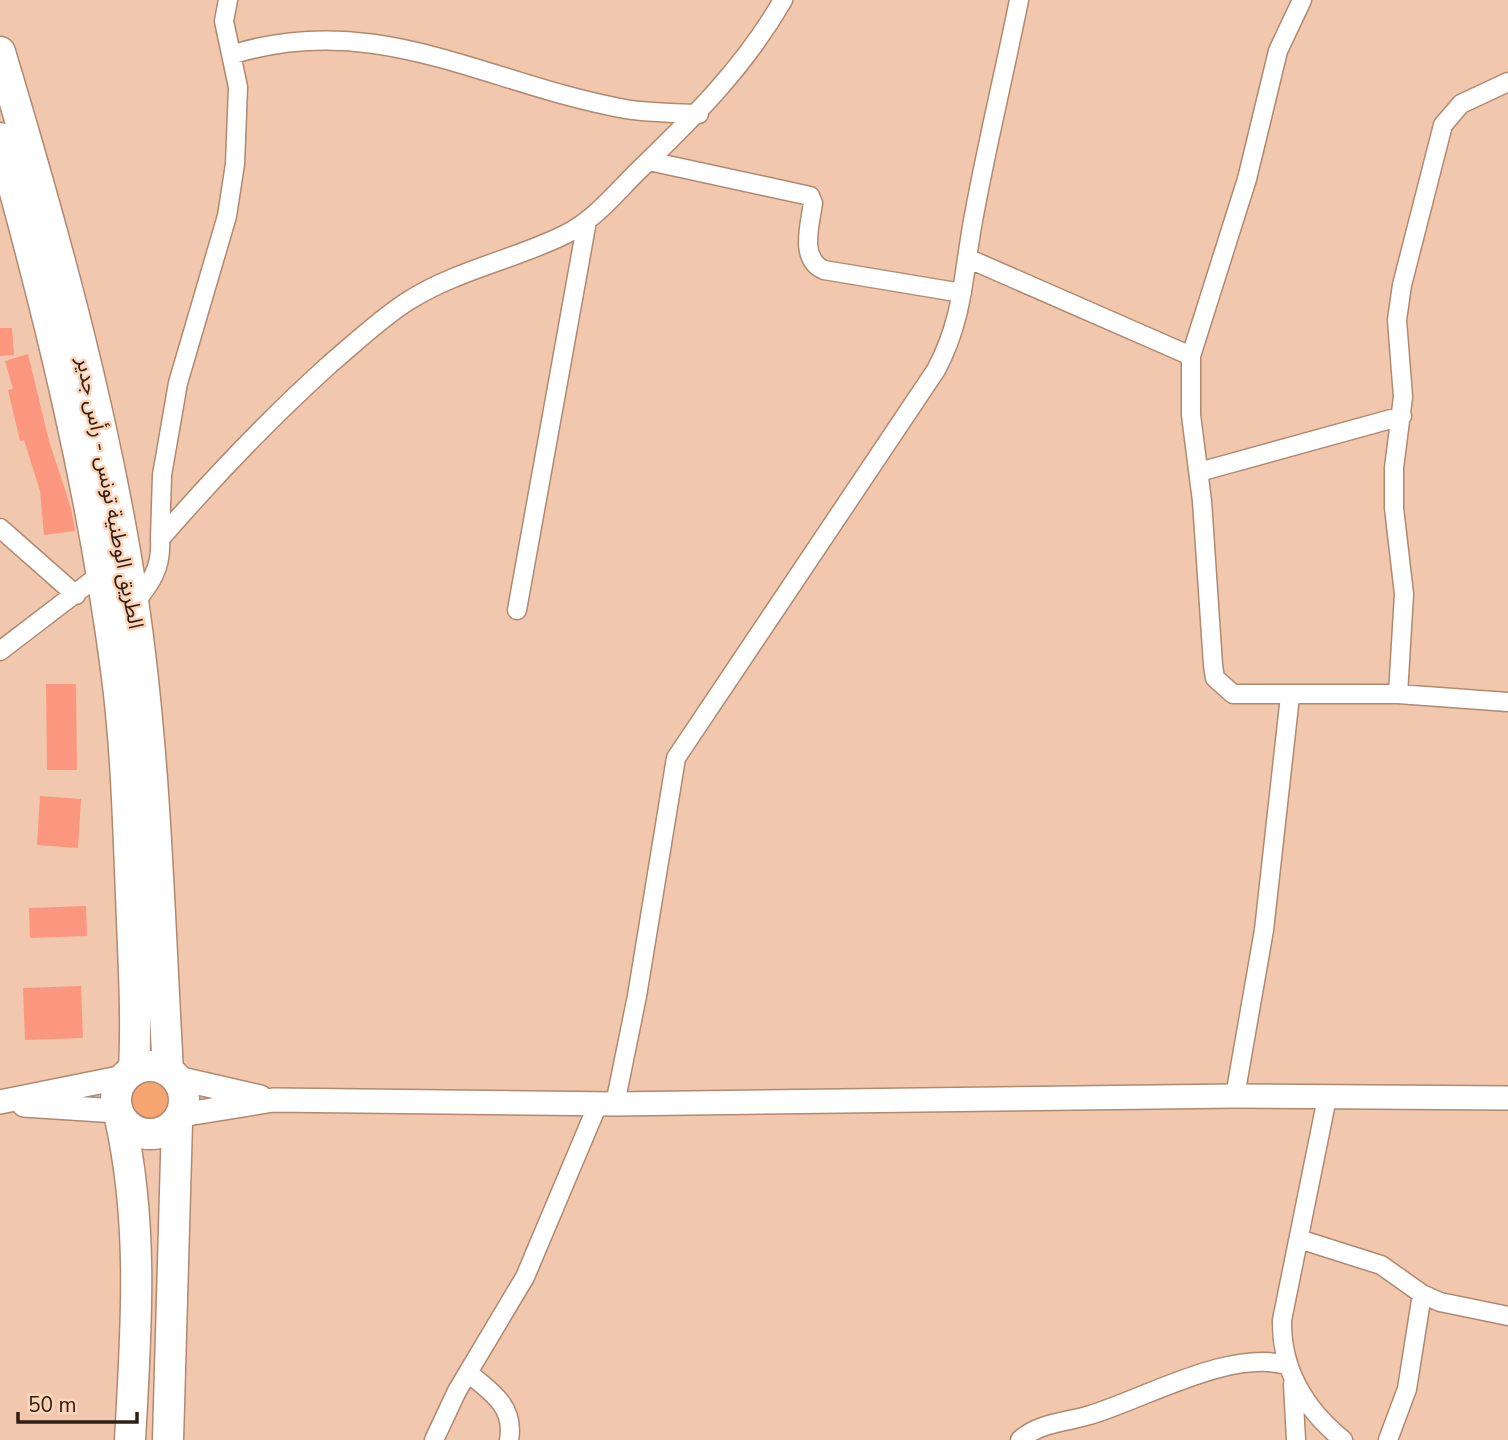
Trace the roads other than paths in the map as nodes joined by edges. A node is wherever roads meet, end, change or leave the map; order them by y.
1 (228, 0) edge
2 (783, 0) edge
3 (1019, 0) edge
4 (1302, 0) edge
5 (0, 52) edge
6 (233, 54) junction
7 (1508, 82) edge
8 (699, 114) junction
9 (9, 117) edge
10 (0, 138) edge
11 (649, 161) junction
12 (587, 221) junction
13 (967, 258) junction
14 (962, 293) junction
15 (1191, 356) junction
16 (1402, 416) junction
17 (1199, 472) junction
18 (0, 528) edge
19 (160, 539) junction
20 (102, 573) junction
21 (76, 595) junction
22 (133, 605) junction
23 (517, 610) dead end
24 (0, 651) edge
25 (1398, 694) junction
26 (1290, 696) junction
27 (1508, 702) edge
28 (129, 1073) junction
29 (172, 1075) junction
30 (1235, 1096) junction
31 (1327, 1098) junction
32 (1508, 1098) edge
33 (274, 1100) junction
34 (0, 1103) edge
35 (606, 1104) junction
36 (118, 1114) junction
37 (179, 1118) junction
38 (1298, 1239) junction
39 (1422, 1294) junction
40 (1508, 1316) edge
41 (1290, 1372) junction
42 (468, 1373) junction
43 (512, 1439) edge
44 (130, 1440) edge
45 (168, 1440) edge
46 (434, 1440) edge
47 (1020, 1440) edge
48 (1296, 1440) edge
49 (1343, 1440) edge
50 (1388, 1440) edge

1 - 6 street
2 - 8 street
3 - 13 street
4 - 15 street
5 - 9 highway, الطريق الوطنية تونس - رأس جدير
6 - 8 street
6 - 19 street
7 - 16 street
8 - 11 street
9 - 22 highway, الطريق الوطنية تونس - رأس جدير
10 - 20 highway, الطريق الوطنية تونس - رأس جدير
11 - 12 street
11 - 14 street
12 - 19 street
12 - 23 street
13 - 14 street
13 - 15 street
14 - 35 street
15 - 17 street
16 - 17 street
16 - 25 street
17 - 26 street
18 - 21 street
19 - 22 street
20 - 21 street
20 - 28 highway, الطريق الوطنية تونس - رأس جدير
21 - 24 street
22 - 29 highway, الطريق الوطنية تونس - رأس جدير
25 - 26 street
25 - 27 street
26 - 30 street
28 - 29 highway
28 - 34 street
28 - 36 highway
29 - 33 street
29 - 37 highway
30 - 31 street
30 - 35 street
31 - 32 street
31 - 38 street
33 - 35 street
33 - 37 street
34 - 36 street
35 - 42 street
36 - 37 highway
36 - 44 highway
37 - 45 highway
38 - 39 street
38 - 41 street
39 - 40 street
39 - 50 street
41 - 47 street
41 - 48 street
41 - 49 street
42 - 43 street
42 - 46 street

